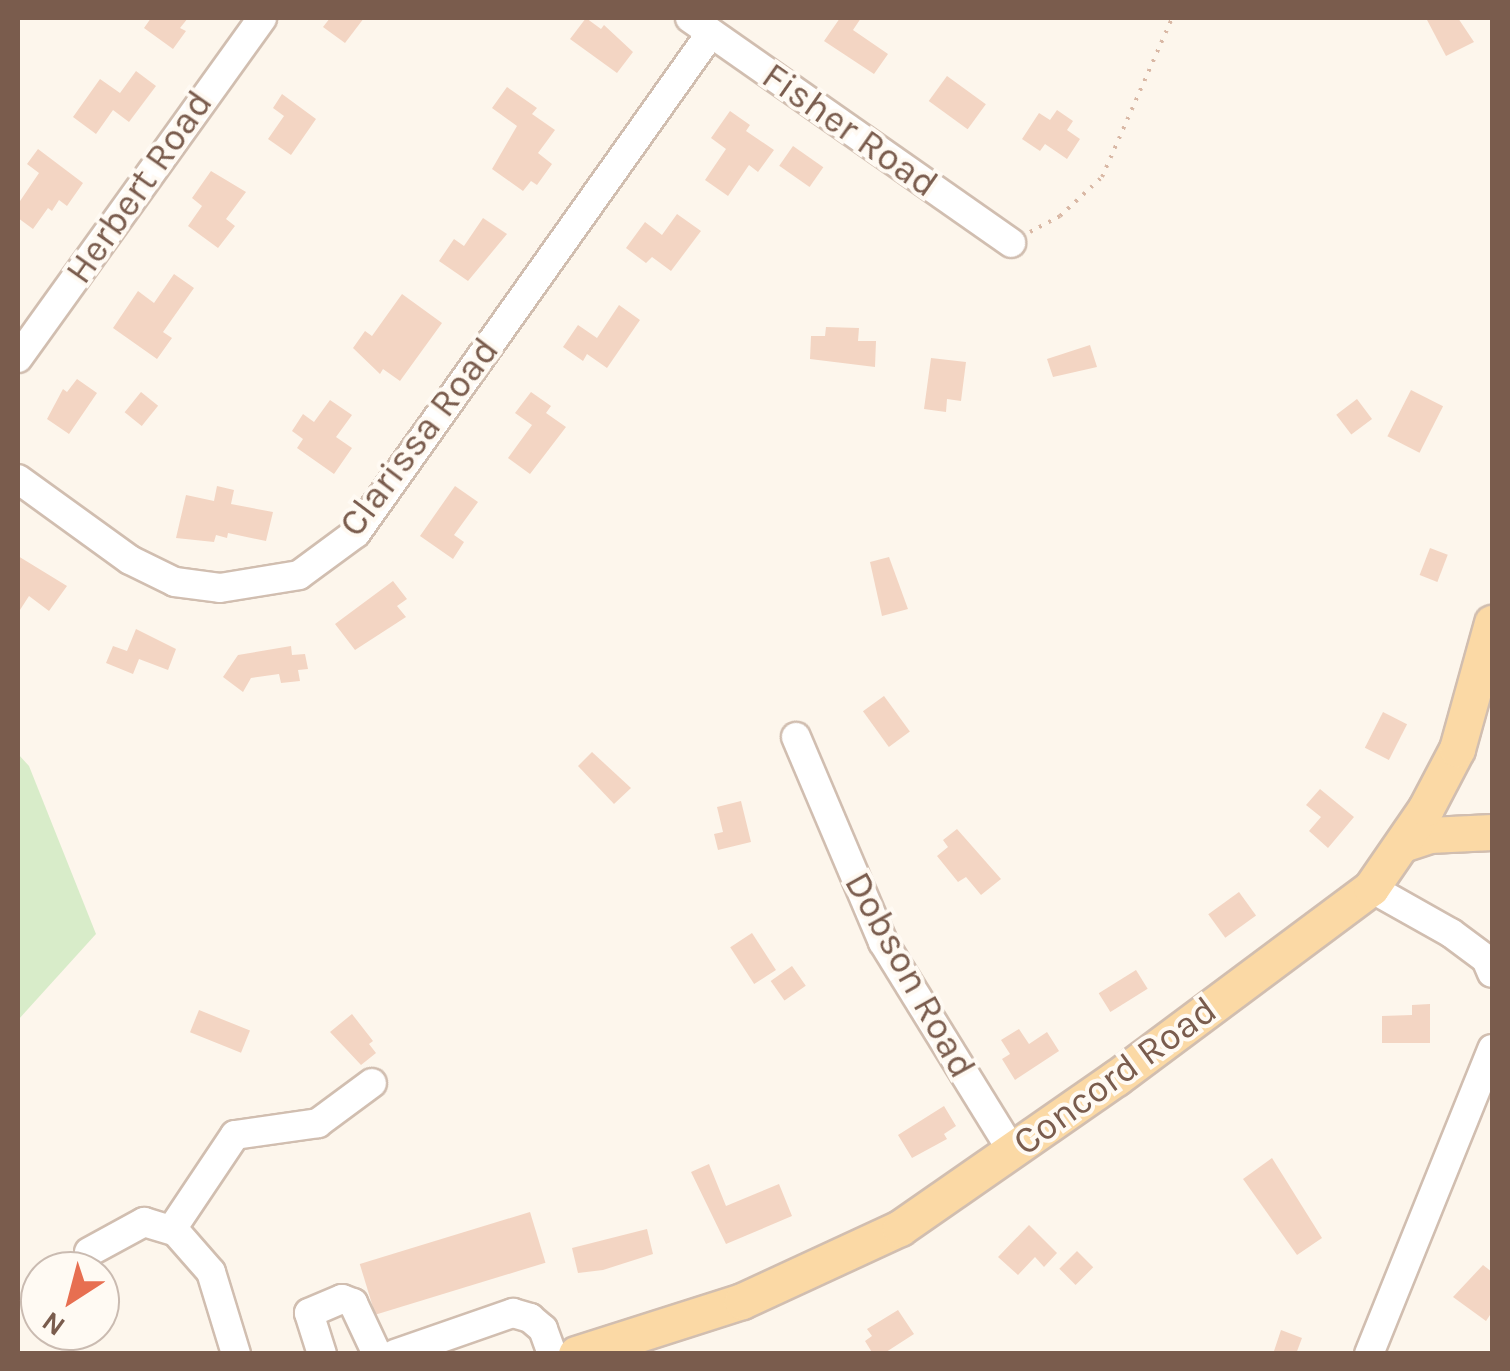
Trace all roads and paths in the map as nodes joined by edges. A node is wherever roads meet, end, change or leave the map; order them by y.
1 (262, 18) edge
2 (1172, 18) edge
3 (700, 25) edge
4 (1011, 242) joint
5 (18, 358) edge
6 (18, 479) edge
7 (1492, 623) edge
8 (796, 737) dead end
9 (1492, 832) edge
10 (1402, 844) junction
11 (1371, 888) junction
12 (1492, 973) edge
13 (1492, 1048) edge
14 (372, 1083) dead end
15 (1012, 1151) junction
16 (172, 1230) junction
17 (90, 1251) edge
18 (236, 1354) edge
19 (322, 1354) edge
20 (376, 1354) edge
21 (395, 1354) edge
22 (552, 1354) edge
23 (576, 1354) edge
24 (1369, 1354) edge

1 - 5 street, Herbert Road
2 - 4 path
3 - 4 street, Fisher Road
3 - 6 street, Clarissa Road
7 - 10 main road, Concord Road
8 - 15 street, Dobson Road
9 - 10 main road
10 - 11 main road, Concord Road
11 - 12 street
11 - 15 main road, Concord Road
13 - 24 street
14 - 16 street
15 - 23 main road, Concord Road
16 - 17 street
16 - 18 street
19 - 20 street
21 - 22 street

